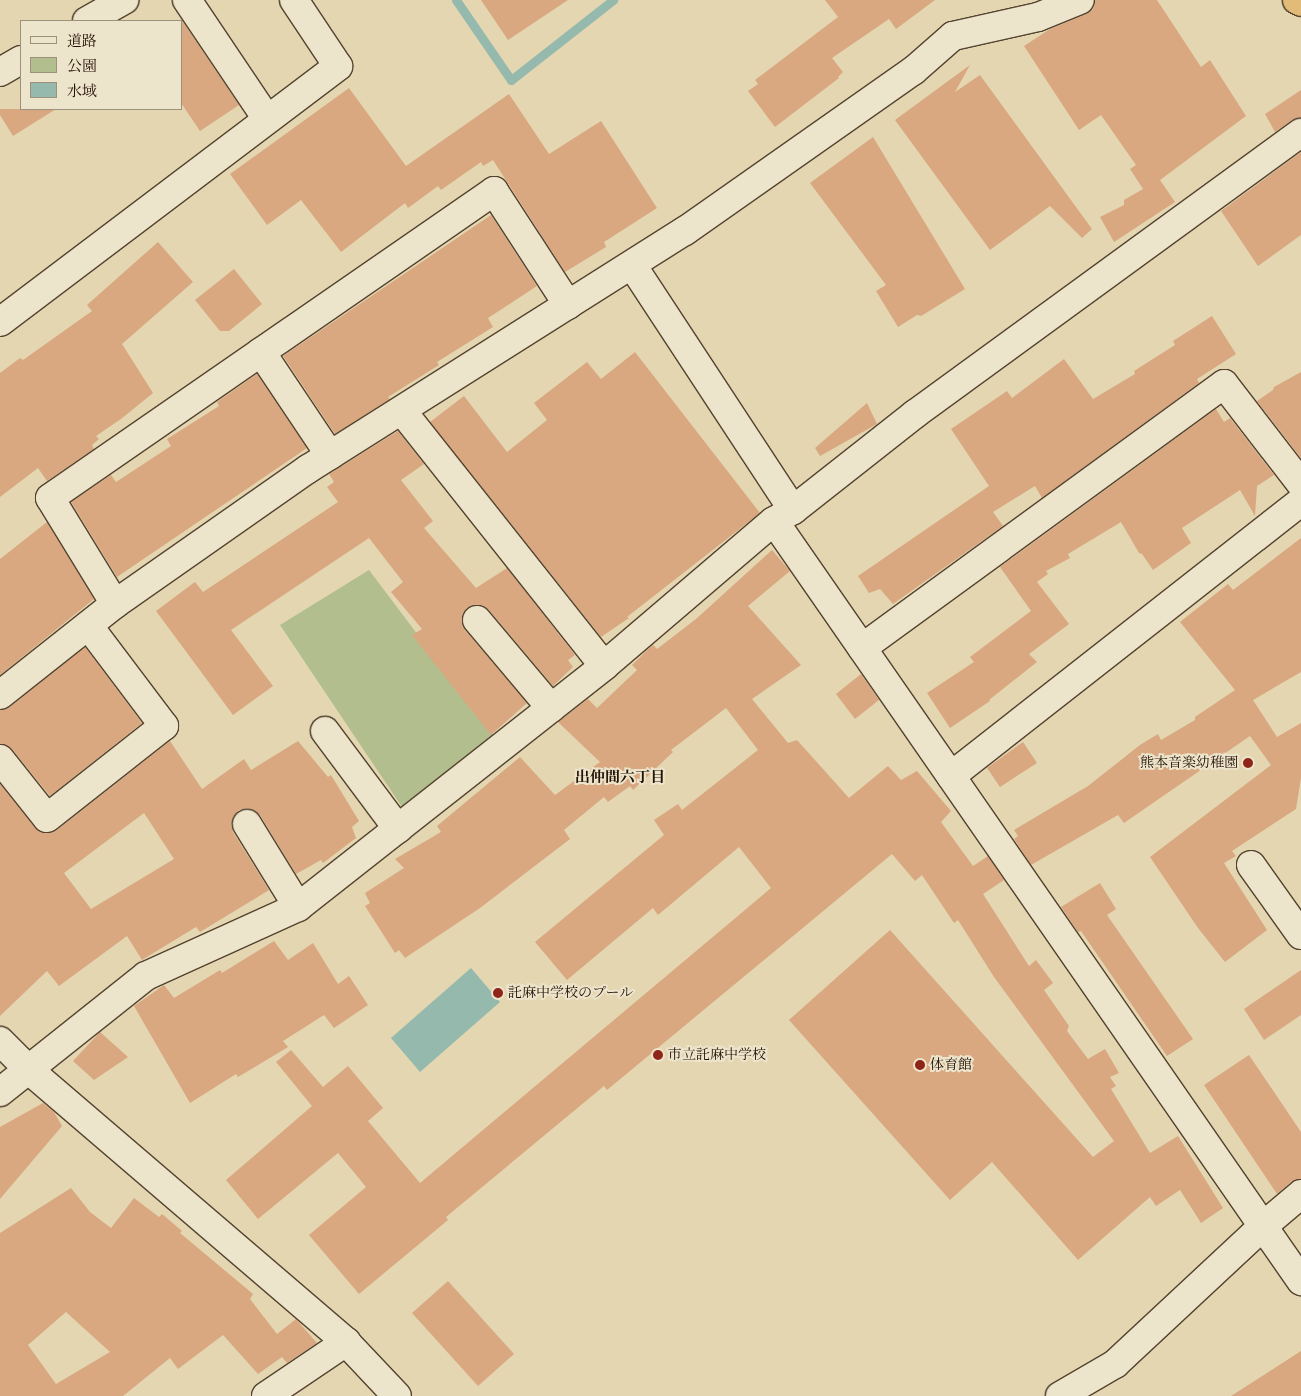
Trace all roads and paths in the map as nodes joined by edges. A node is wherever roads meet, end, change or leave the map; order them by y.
1 (124, 0) edge
2 (187, 0) edge
3 (294, 0) edge
4 (1080, 0) edge
5 (1297, 0) edge
6 (1301, 2) edge
7 (89, 20) edge
8 (20, 61) edge
9 (0, 72) edge
10 (267, 119) junction
11 (1301, 133) edge
12 (632, 265) junction
13 (568, 305) junction
14 (0, 322) edge
15 (261, 352) junction
16 (402, 411) junction
17 (330, 455) junction
18 (1301, 484) edge
19 (1301, 502) edge
20 (783, 516) junction
21 (115, 604) junction
22 (477, 620) dead end
23 (88, 625) junction
24 (862, 648) junction
25 (604, 666) junction
26 (0, 694) edge
27 (551, 708) junction
28 (324, 731) dead end
29 (0, 760) edge
30 (952, 776) junction
31 (247, 824) dead end
32 (398, 829) junction
33 (1251, 866) dead end
34 (298, 907) junction
35 (1301, 935) edge
36 (0, 1041) edge
37 (30, 1070) junction
38 (0, 1092) edge
39 (1301, 1194) edge
40 (1262, 1227) junction
41 (1301, 1281) edge
42 (346, 1342) junction
43 (266, 1396) edge
44 (397, 1396) edge
45 (1060, 1396) edge

1 - 7 street
2 - 10 street
3 - 10 street
4 - 12 street
5 - 6 highway
8 - 9 street
10 - 14 street
11 - 20 street
12 - 13 street
12 - 20 street
13 - 15 street
13 - 16 street
15 - 17 street
15 - 21 street
16 - 17 street
16 - 25 street
17 - 21 street
18 - 24 street
19 - 30 street
20 - 24 street
20 - 25 street
21 - 23 street
22 - 27 street
23 - 26 street
23 - 29 street
24 - 30 street
25 - 27 street
27 - 32 street
28 - 32 street
30 - 40 street
31 - 34 street
32 - 34 street
33 - 35 street
34 - 37 street
36 - 37 street
37 - 38 street
37 - 42 street
39 - 40 street
40 - 41 street
40 - 45 street
42 - 43 street
42 - 44 street

